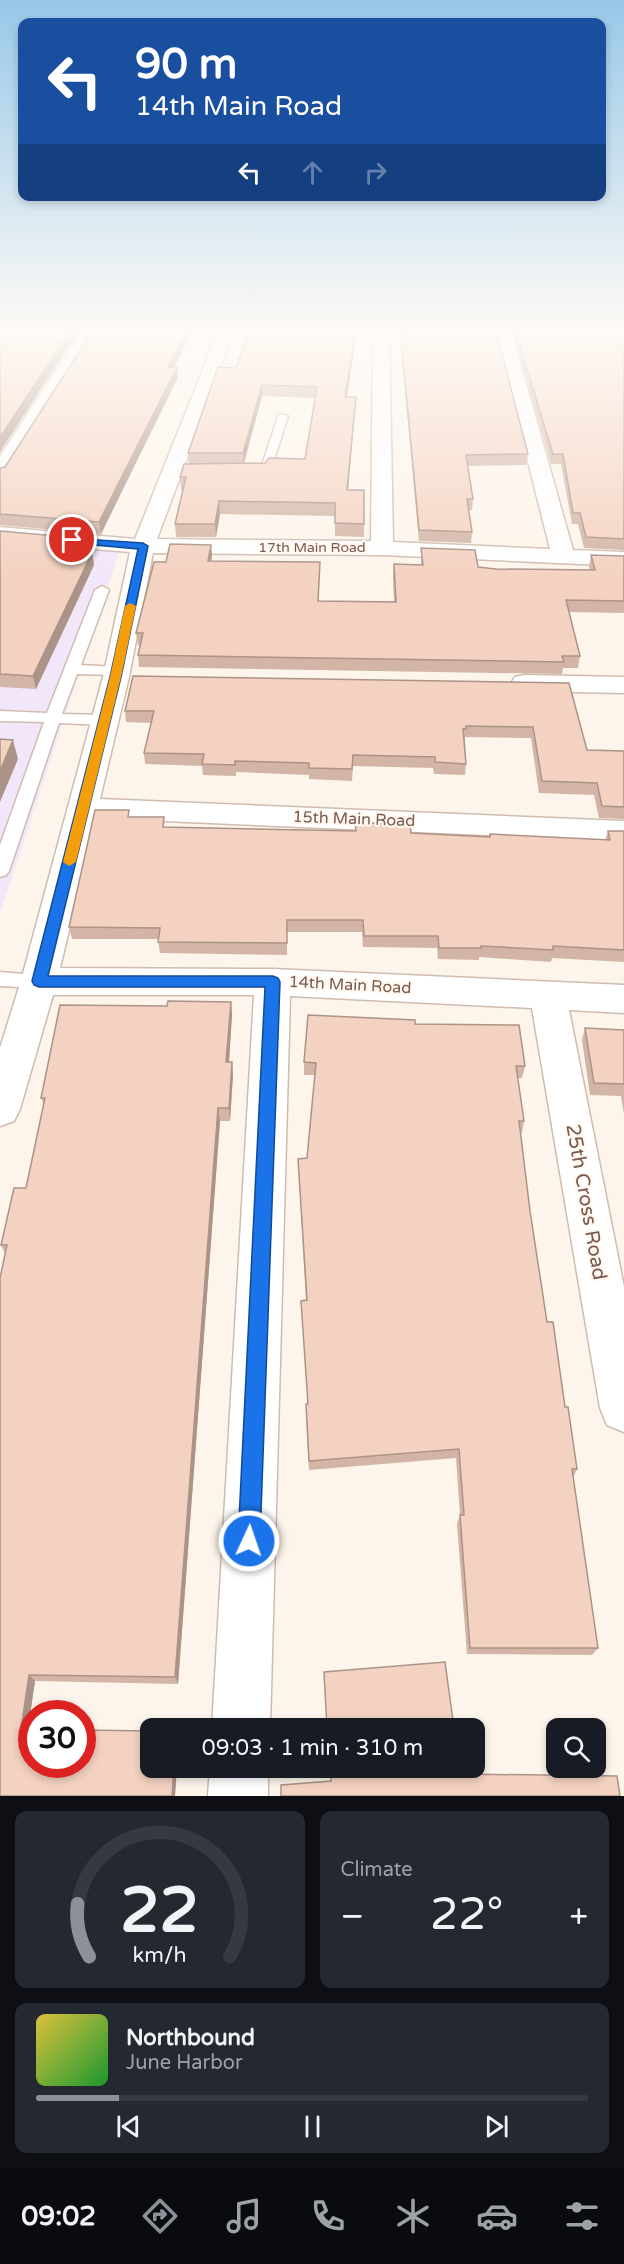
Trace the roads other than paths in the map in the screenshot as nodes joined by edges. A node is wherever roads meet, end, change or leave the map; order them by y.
1 (39, 411) edge
2 (200, 411) edge
3 (381, 411) edge
4 (524, 411) edge
5 (283, 416) dead end
6 (240, 471) edge
7 (0, 472) edge
8 (0, 534) edge
9 (143, 546) junction
10 (382, 548) junction
11 (563, 556) junction
12 (624, 559) edge
13 (102, 590) dead end
14 (72, 669) junction
15 (124, 675) junction
16 (494, 683) edge
17 (624, 684) edge
18 (0, 716) edge
19 (53, 718) junction
20 (105, 720) junction
21 (83, 808) junction
22 (624, 831) edge
23 (0, 870) edge
24 (0, 979) edge
25 (39, 981) junction
26 (273, 982) junction
27 (548, 996) junction
28 (624, 999) edge
29 (0, 1109) edge
30 (624, 1408) edge
31 (241, 1718) edge
32 (239, 1778) edge
33 (238, 1796) edge

1 - 7 street
2 - 9 street
3 - 10 street
4 - 11 street
5 - 6 lane
8 - 9 street, 17th Main Road
9 - 10 street, 17th Main Road
9 - 15 street
10 - 11 street, 17th Main Road
11 - 12 street, 17th Main Road
13 - 14 lane
14 - 15 lane
14 - 19 lane
15 - 20 street
16 - 17 street
18 - 19 lane
19 - 20 lane
19 - 23 lane
20 - 21 street
21 - 22 street, 15th Main Road
21 - 25 street
24 - 25 lane
25 - 26 street, 14th Main Road
25 - 29 street
26 - 27 street, 14th Main Road
26 - 31 street
27 - 28 street, 14th Main Road
27 - 30 street, 25th Cross Road
32 - 33 street

